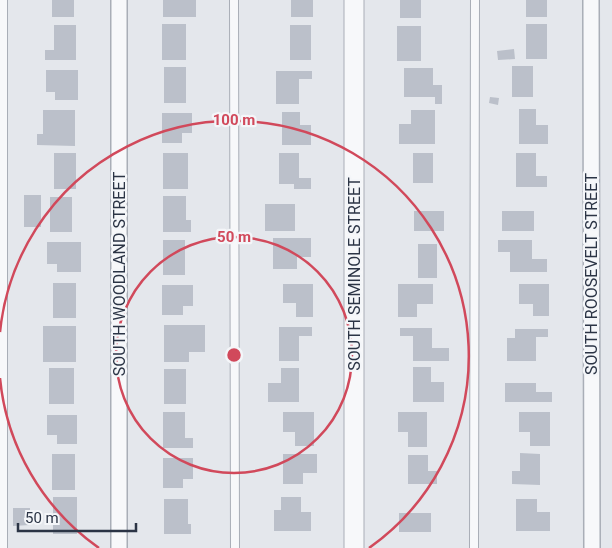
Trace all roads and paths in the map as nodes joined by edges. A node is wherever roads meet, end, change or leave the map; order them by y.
1 (3, 0) edge
2 (119, 0) edge
3 (234, 0) edge
4 (354, 0) edge
5 (475, 0) edge
6 (591, 0) edge
7 (3, 548) edge
8 (120, 548) edge
9 (235, 548) edge
10 (354, 548) edge
11 (474, 548) edge
12 (592, 548) edge

1 - 7 lane
2 - 8 street, SOUTH WOODLAND STREET
3 - 9 lane
4 - 10 street, SOUTH SEMINOLE STREET
5 - 11 lane
6 - 12 street, SOUTH ROOSEVELT STREET

